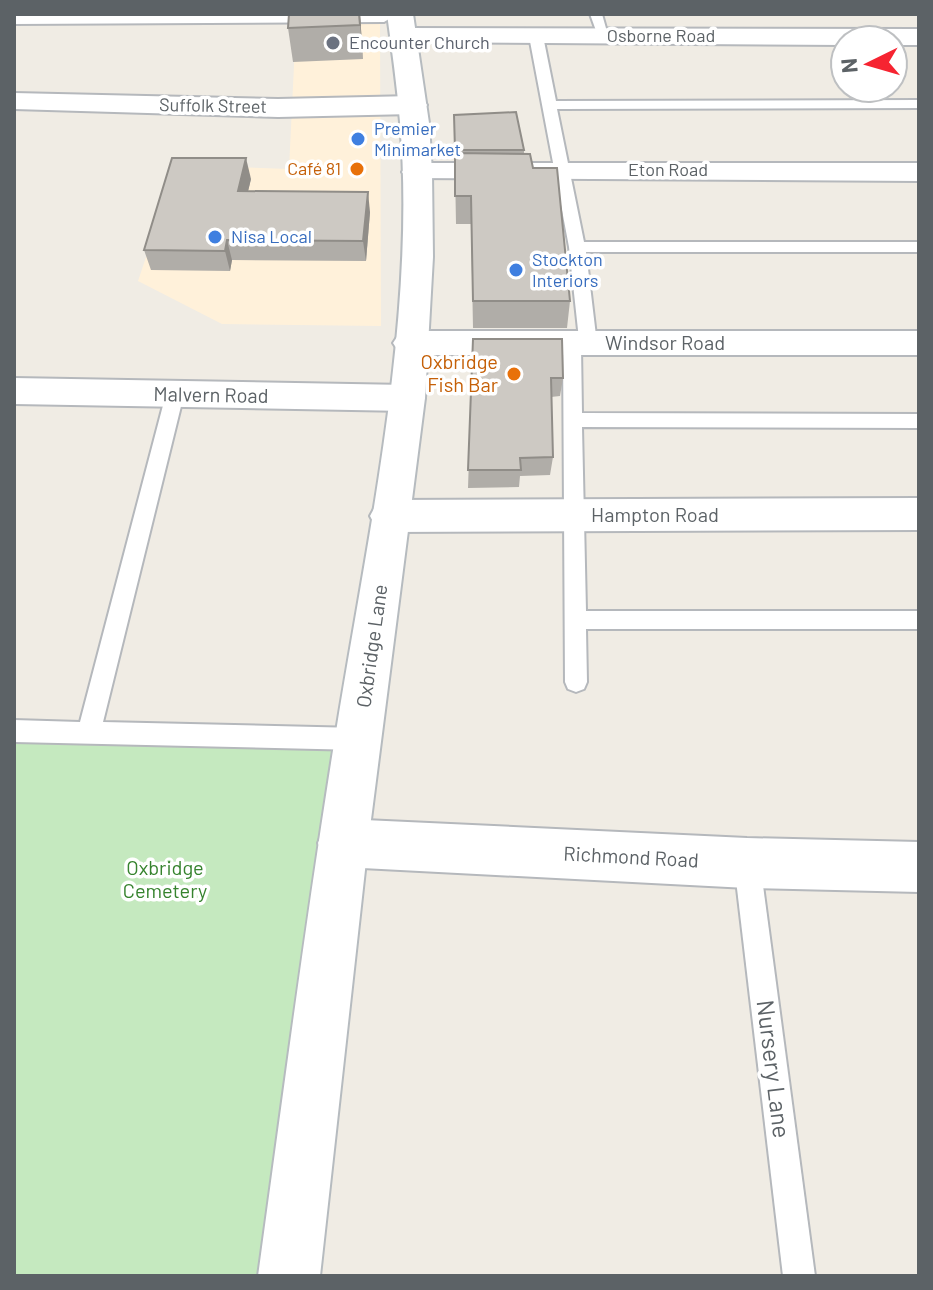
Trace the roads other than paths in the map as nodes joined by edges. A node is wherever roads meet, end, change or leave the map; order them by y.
1 (278, 14) edge
2 (384, 14) edge
3 (14, 16) edge
4 (402, 25) edge
5 (600, 25) edge
6 (690, 25) edge
7 (536, 36) junction
8 (919, 37) edge
9 (14, 101) edge
10 (919, 104) edge
11 (413, 105) junction
12 (549, 105) junction
13 (562, 170) junction
14 (417, 172) junction
15 (919, 172) edge
16 (577, 247) junction
17 (919, 247) edge
18 (411, 343) junction
19 (580, 343) junction
20 (919, 343) edge
21 (14, 391) edge
22 (175, 394) junction
23 (407, 398) junction
24 (573, 420) junction
25 (919, 421) edge
26 (919, 514) edge
27 (574, 515) junction
28 (390, 516) junction
29 (575, 620) junction
30 (919, 620) edge
31 (576, 682) dead end
32 (14, 731) edge
33 (89, 732) junction
34 (359, 739) junction
35 (343, 843) junction
36 (747, 863) junction
37 (919, 867) edge
38 (289, 1276) edge
39 (799, 1276) edge

1 - 2 street
1 - 3 street
4 - 7 street, Osborne Road
4 - 11 street, Oxbridge Lane
5 - 6 street, Osborne Road
5 - 7 street, Osborne Road
6 - 8 street, Osborne Road
7 - 12 lane
9 - 11 street, Suffolk Street
10 - 12 lane
11 - 14 street, Oxbridge Lane
12 - 13 lane
13 - 14 street, Eton Road
13 - 15 street, Eton Road
13 - 16 lane
14 - 18 street, Oxbridge Lane
16 - 17 lane
16 - 19 lane
18 - 19 street, Windsor Road
18 - 23 street, Oxbridge Lane
19 - 20 street, Windsor Road
19 - 24 lane
21 - 22 street, Malvern Road
22 - 23 street, Malvern Road
22 - 33 lane
23 - 28 street, Oxbridge Lane
24 - 25 lane
24 - 27 lane
26 - 27 street, Hampton Road
27 - 28 street, Hampton Road
27 - 29 lane
28 - 34 street, Oxbridge Lane
29 - 30 lane
29 - 31 lane
32 - 33 lane
33 - 34 lane
34 - 35 street, Oxbridge Lane
35 - 36 street, Richmond Road
35 - 38 street, Oxbridge Lane
36 - 37 street, Richmond Road
36 - 39 lane, Nursery Lane

